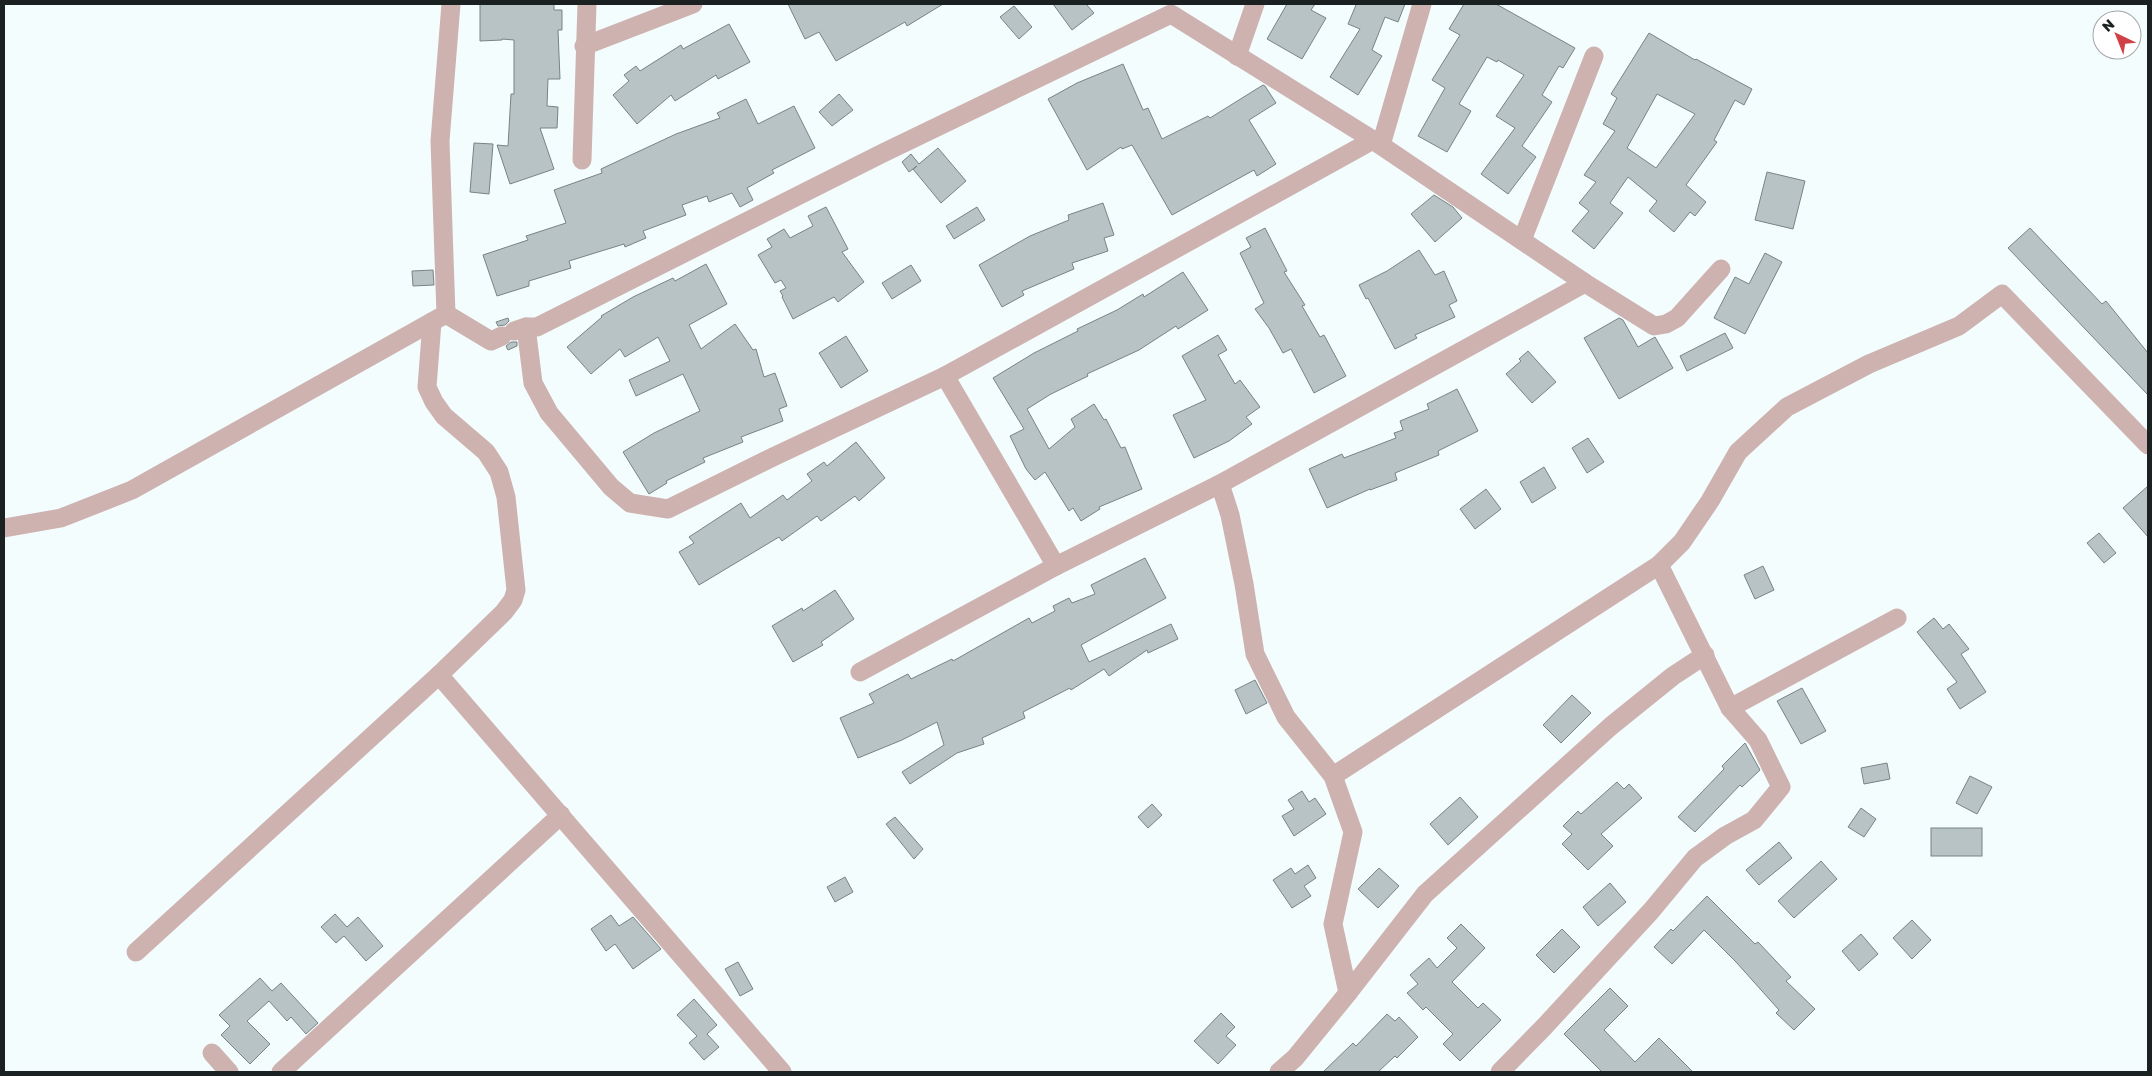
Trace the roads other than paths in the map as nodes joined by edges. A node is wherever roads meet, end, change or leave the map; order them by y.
1 (451, 4) edge
2 (587, 4) edge
3 (693, 4) edge
4 (1255, 4) edge
5 (1422, 4) edge
6 (1164, 9) edge
7 (584, 46) junction
8 (1237, 56) junction
9 (1594, 56) dead end
10 (1377, 143) junction
11 (582, 160) dead end
12 (1522, 240) junction
13 (1721, 269) dead end
14 (1585, 283) junction
15 (439, 318) junction
16 (514, 332) junction
17 (945, 376) junction
18 (2148, 446) edge
19 (1220, 484) junction
20 (4, 528) edge
21 (1659, 565) junction
22 (1056, 566) junction
23 (1897, 618) dead end
24 (1705, 656) junction
25 (860, 672) dead end
26 (439, 675) junction
27 (1730, 708) junction
28 (1333, 776) junction
29 (561, 815) junction
30 (136, 952) dead end
31 (1348, 993) junction
32 (212, 1053) dead end
33 (229, 1072) edge
34 (281, 1072) edge
35 (782, 1072) edge
36 (1279, 1072) edge
37 (1500, 1072) edge

1 - 15 street
2 - 7 street
3 - 7 street
4 - 8 street
5 - 10 street
6 - 8 street
6 - 16 street
7 - 11 street
8 - 10 street
9 - 12 street
10 - 12 street
10 - 17 street
12 - 14 street
13 - 14 street
14 - 19 street
15 - 16 street
15 - 20 street
15 - 26 street
16 - 17 street
17 - 22 street
18 - 21 street
19 - 22 street
19 - 28 street
21 - 24 street
21 - 28 street
22 - 25 street
23 - 27 street
24 - 27 street
24 - 31 street
26 - 29 street
26 - 30 street
27 - 37 street
28 - 31 street
29 - 34 street
29 - 35 street
31 - 36 street
32 - 33 street

